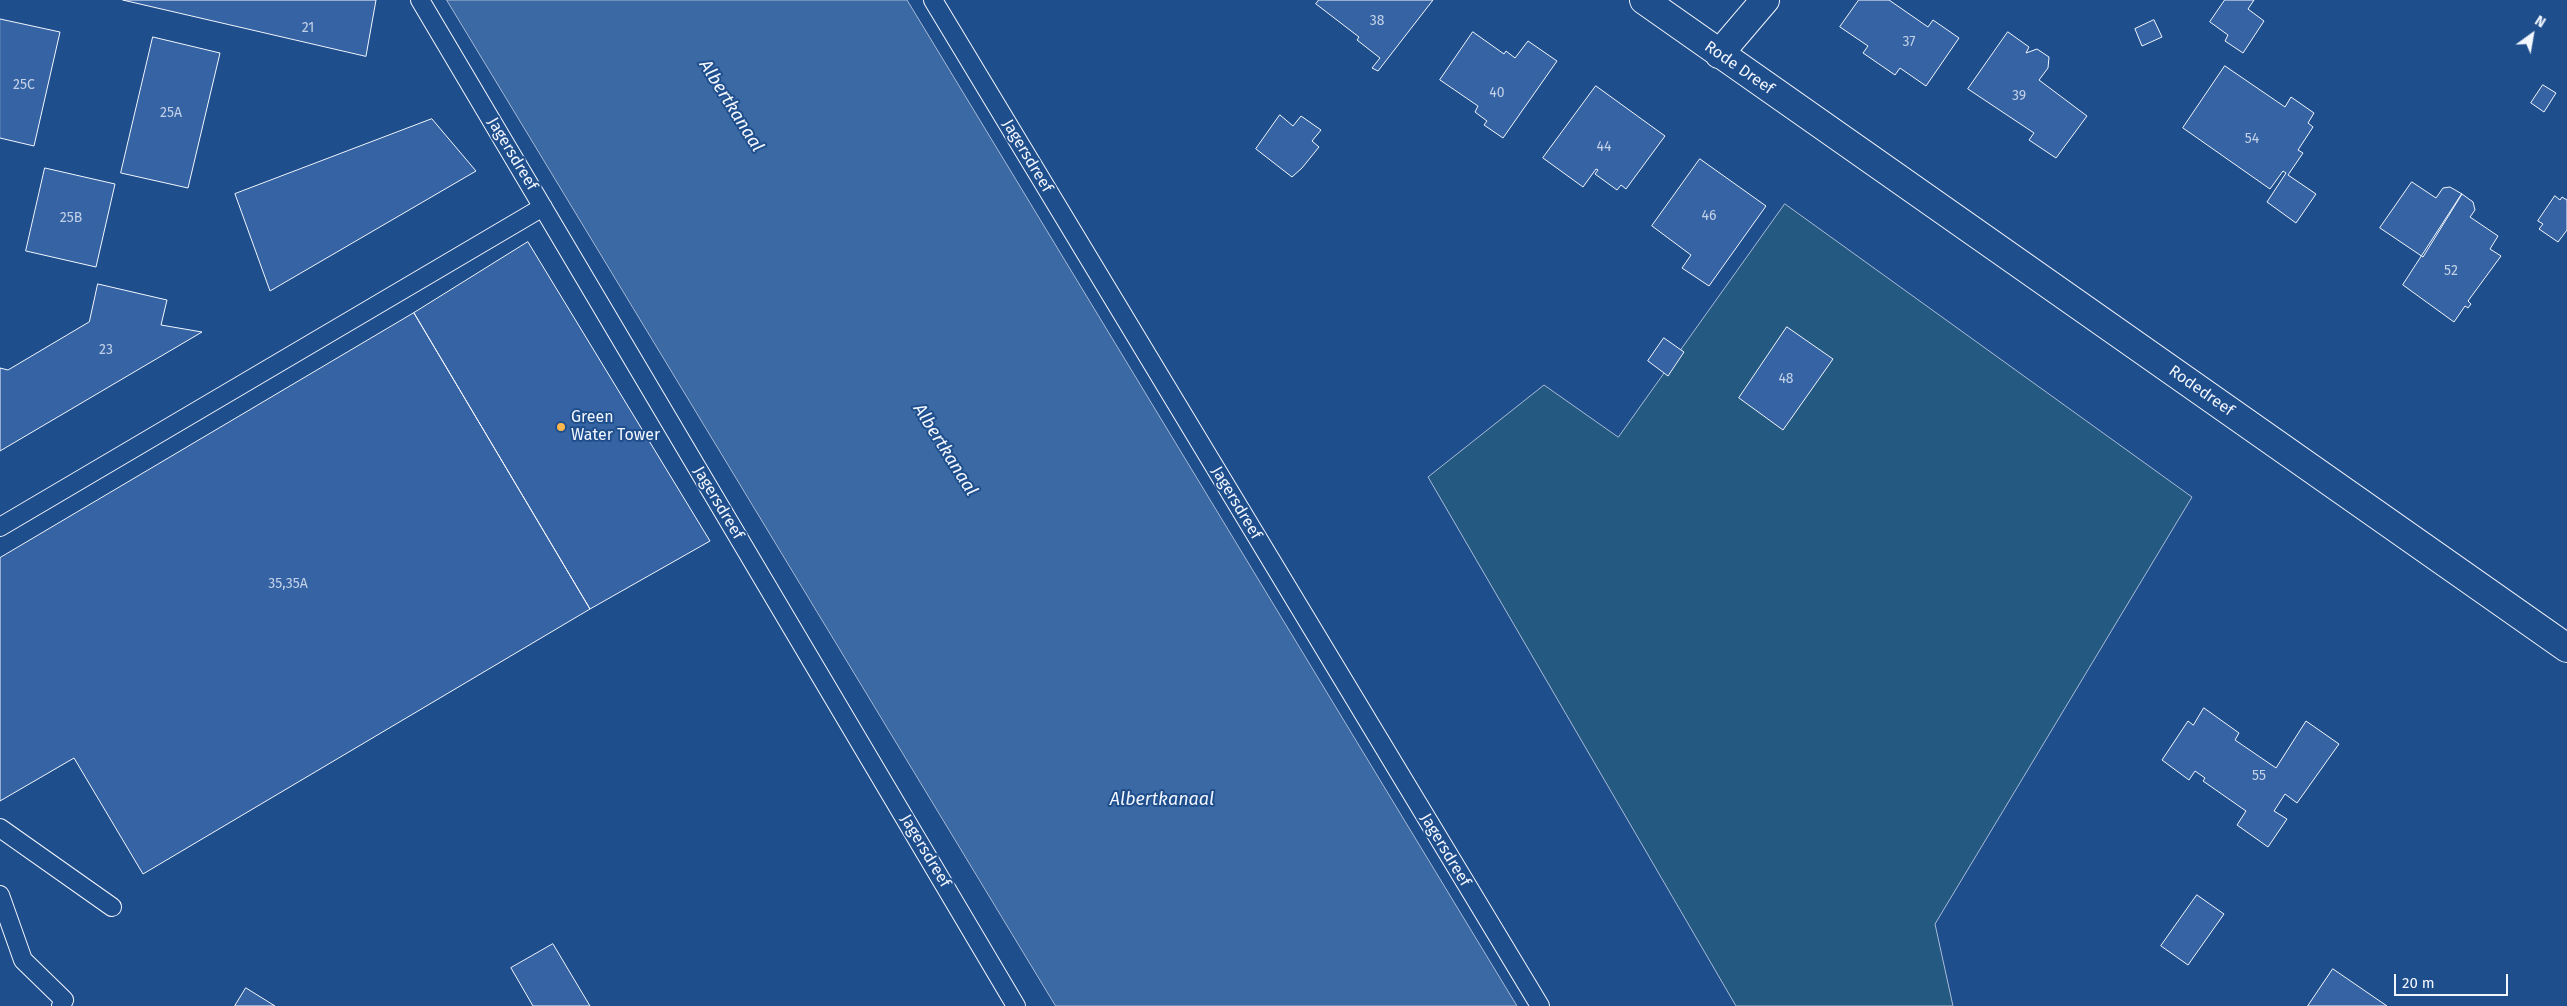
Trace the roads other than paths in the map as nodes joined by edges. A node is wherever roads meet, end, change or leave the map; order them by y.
1 (420, 0) edge
2 (933, 0) edge
3 (1644, 0) edge
4 (1765, 0) edge
5 (1719, 54) junction
6 (1835, 135) joint
7 (543, 208) junction
8 (0, 527) edge
9 (2567, 648) edge
10 (0, 828) edge
11 (0, 895) edge
12 (112, 907) dead end
13 (61, 1006) edge
14 (1016, 1006) edge
15 (1540, 1006) edge

1 - 7 lane, Jagersdreef
2 - 15 lane, Jagersdreef
3 - 5 street, Rode Dreef
4 - 5 street
5 - 6 street, Rode Dreef
6 - 9 street, Rodedreef
7 - 8 lane
7 - 14 lane, Jagersdreef
10 - 12 lane
11 - 13 lane

